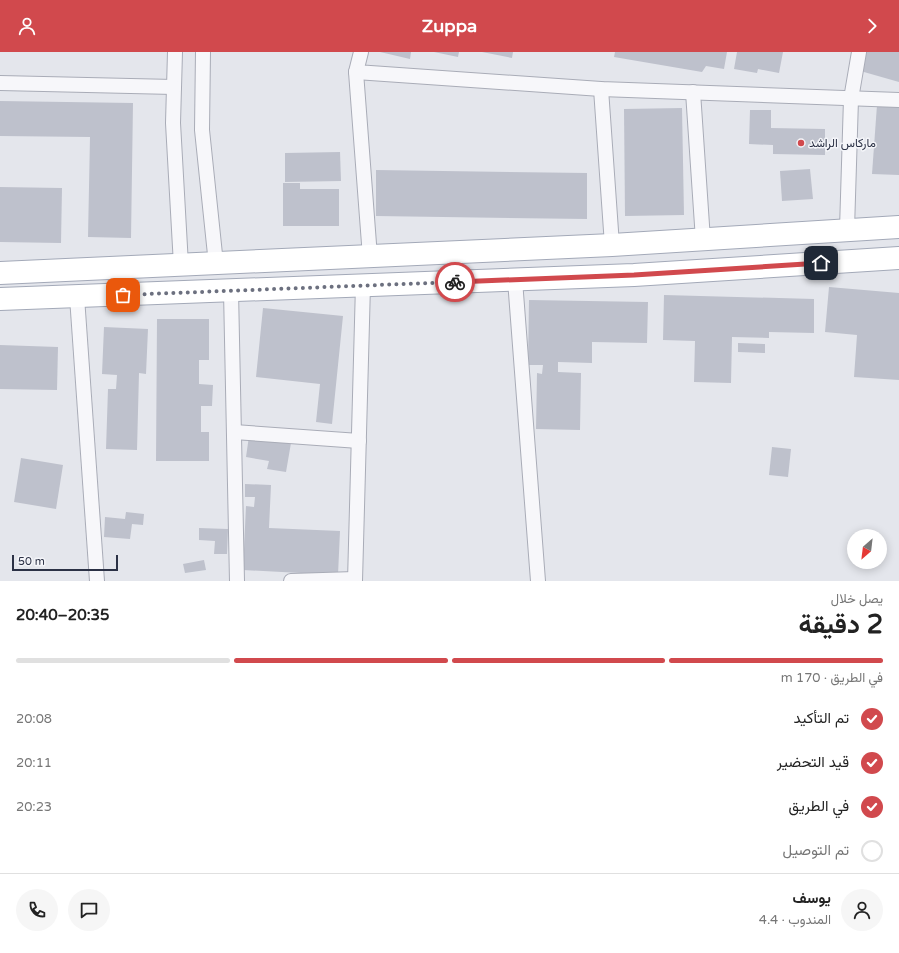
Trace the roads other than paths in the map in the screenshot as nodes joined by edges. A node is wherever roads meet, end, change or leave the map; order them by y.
1 (175, 52) edge
2 (203, 52) edge
3 (361, 52) edge
4 (859, 52) edge
5 (356, 72) junction
6 (0, 83) edge
7 (174, 87) junction
8 (601, 89) junction
9 (693, 92) junction
10 (851, 99) junction
11 (899, 100) edge
12 (899, 227) edge
13 (848, 229) junction
14 (703, 240) junction
15 (612, 245) junction
16 (370, 257) junction
17 (899, 258) edge
18 (216, 264) junction
19 (181, 265) junction
20 (0, 273) edge
21 (515, 280) junction
22 (363, 286) junction
23 (230, 291) junction
24 (77, 296) junction
25 (0, 300) edge
26 (234, 432) junction
27 (359, 441) junction
28 (355, 580) edge
29 (97, 581) edge
30 (237, 581) edge
31 (291, 581) edge
32 (538, 581) edge

1 - 7 street
2 - 18 street
3 - 5 street
4 - 10 street
5 - 8 street
5 - 16 street
6 - 7 street
7 - 19 street
8 - 9 street
8 - 15 street
9 - 10 street
9 - 14 street
10 - 11 street
10 - 13 street
12 - 13 main road
13 - 14 main road
14 - 15 main road
15 - 16 main road
16 - 18 main road
17 - 21 main road
18 - 19 main road
19 - 20 main road
21 - 22 main road
21 - 32 street
22 - 23 main road
22 - 27 street
23 - 24 main road
23 - 26 street
24 - 25 main road
24 - 29 street
26 - 27 street
26 - 30 street
27 - 28 street
28 - 31 street

